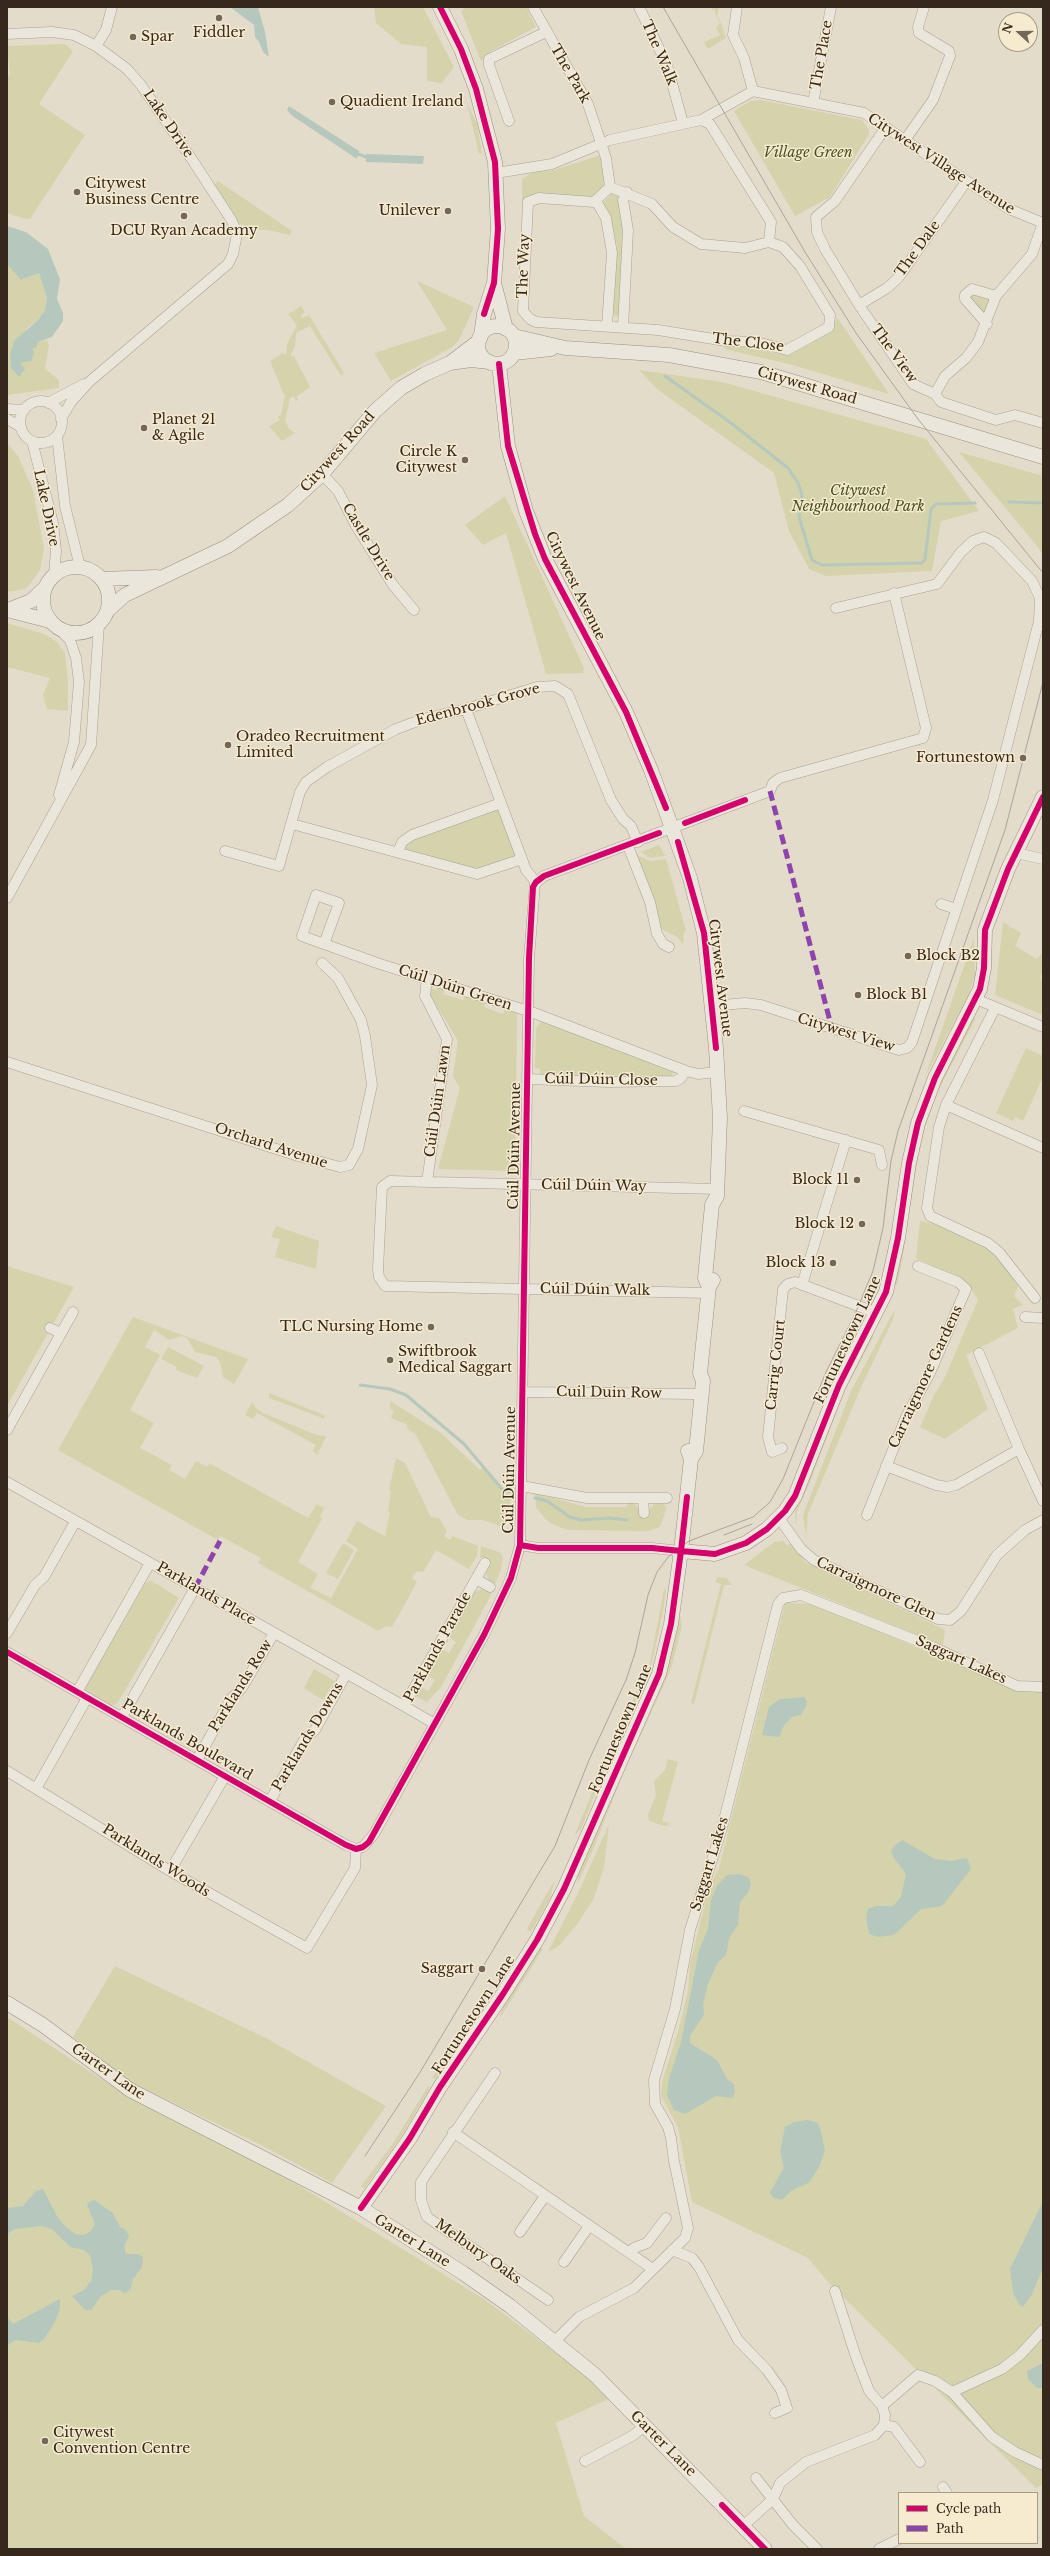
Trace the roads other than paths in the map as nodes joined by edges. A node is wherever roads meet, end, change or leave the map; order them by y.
1 (112, 7) edge
2 (440, 7) edge
3 (534, 7) edge
4 (639, 7) edge
5 (737, 7) edge
6 (831, 7) edge
7 (924, 7) edge
8 (546, 32) junction
9 (7, 34) edge
10 (96, 46) junction
11 (753, 91) junction
12 (814, 102) junction
13 (702, 120) junction
14 (509, 121) dead end
15 (683, 123) junction
16 (886, 127) junction
17 (905, 140) junction
18 (602, 142) junction
19 (496, 173) junction
20 (966, 182) junction
21 (610, 186) junction
22 (627, 192) junction
23 (596, 201) junction
24 (1043, 223) edge
25 (769, 242) junction
26 (494, 283) junction
27 (996, 296) junction
28 (859, 305) junction
29 (987, 324) junction
30 (607, 326) junction
31 (623, 327) junction
32 (510, 332) junction
33 (480, 339) junction
34 (565, 348) junction
35 (514, 353) junction
36 (450, 363) junction
37 (494, 363) junction
38 (89, 382) junction
39 (935, 394) junction
40 (48, 403) junction
41 (7, 409) edge
42 (24, 410) junction
43 (7, 419) edge
44 (61, 419) junction
45 (1043, 423) edge
46 (21, 428) junction
47 (57, 436) junction
48 (32, 441) junction
49 (1043, 457) edge
50 (322, 474) junction
51 (80, 567) junction
52 (54, 575) junction
53 (164, 577) junction
54 (102, 579) junction
55 (45, 588) junction
56 (894, 594) junction
57 (836, 608) dead end
58 (7, 610) edge
59 (108, 610) junction
60 (414, 610) dead end
61 (54, 624) junction
62 (99, 624) junction
63 (466, 709) junction
64 (74, 742) junction
65 (91, 745) junction
66 (1043, 797) edge
67 (501, 803) junction
68 (54, 812) junction
69 (292, 824) junction
70 (673, 828) junction
71 (638, 842) junction
72 (628, 846) junction
73 (225, 851) dead end
74 (398, 852) junction
75 (1016, 853) junction
76 (1043, 859) edge
77 (522, 860) junction
78 (536, 882) junction
79 (7, 898) edge
80 (941, 904) dead end
81 (956, 909) junction
82 (324, 944) junction
83 (669, 947) dead end
84 (322, 963) dead end
85 (427, 978) junction
86 (976, 999) junction
87 (712, 1006) junction
88 (994, 1008) junction
89 (529, 1012) junction
90 (1043, 1027) edge
91 (7, 1062) edge
92 (686, 1071) junction
93 (718, 1072) junction
94 (528, 1079) junction
95 (946, 1105) junction
96 (744, 1111) dead end
97 (846, 1140) junction
98 (1043, 1148) edge
99 (882, 1165) dead end
100 (427, 1182) junction
101 (526, 1184) junction
102 (717, 1192) junction
103 (918, 1266) dead end
104 (802, 1285) junction
105 (385, 1286) joint
106 (525, 1289) junction
107 (708, 1290) junction
108 (1035, 1298) dead end
109 (73, 1312) dead end
110 (876, 1313) junction
111 (1025, 1317) dead end
112 (1043, 1318) edge
113 (50, 1328) dead end
114 (61, 1333) junction
115 (979, 1352) dead end
116 (700, 1373) junction
117 (524, 1392) junction
118 (694, 1394) junction
119 (7, 1430) edge
120 (782, 1448) dead end
121 (1019, 1449) junction
122 (691, 1459) junction
123 (886, 1466) junction
124 (7, 1482) edge
125 (522, 1486) junction
126 (643, 1498) junction
127 (667, 1498) dead end
128 (1043, 1501) edge
129 (644, 1513) dead end
130 (867, 1515) dead end
131 (779, 1518) junction
132 (1043, 1520) edge
133 (75, 1522) junction
134 (520, 1545) junction
135 (681, 1551) junction
136 (150, 1563) junction
137 (486, 1563) dead end
138 (476, 1579) junction
139 (490, 1587) dead end
140 (195, 1588) junction
141 (7, 1633) edge
142 (274, 1633) junction
143 (7, 1652) edge
144 (346, 1674) junction
145 (1043, 1687) edge
146 (77, 1692) junction
147 (87, 1698) junction
148 (404, 1706) junction
149 (122, 1717) junction
150 (433, 1723) junction
151 (197, 1760) junction
152 (7, 1771) edge
153 (225, 1776) junction
154 (37, 1787) junction
155 (270, 1801) junction
156 (356, 1848) junction
157 (170, 1871) junction
158 (7, 2003) edge
159 (495, 2072) dead end
160 (453, 2132) junction
161 (545, 2196) junction
162 (361, 2208) junction
163 (666, 2218) dead end
164 (589, 2226) junction
165 (520, 2232) dead end
166 (672, 2250) junction
167 (630, 2252) junction
168 (564, 2262) dead end
169 (653, 2269) junction
170 (835, 2291) dead end
171 (548, 2300) dead end
172 (1043, 2330) edge
173 (555, 2341) junction
174 (952, 2392) junction
175 (882, 2406) junction
176 (775, 2413) dead end
177 (884, 2425) junction
178 (645, 2426) junction
179 (585, 2461) dead end
180 (920, 2462) dead end
181 (1043, 2465) edge
182 (756, 2478) dead end
183 (772, 2499) junction
184 (743, 2526) junction
185 (898, 2540) edge
186 (765, 2549) edge
187 (817, 2549) edge
188 (879, 2549) edge

1 - 10 street
2 - 19 street
3 - 8 street, The Park
4 - 15 street, The Walk
5 - 11 street
6 - 12 street, The Place
7 - 17 street
8 - 14 street
8 - 18 street, The Park
9 - 10 street, Lake Drive
10 - 38 street, Lake Drive
11 - 12 street, Citywest Village Avenue
11 - 13 street
12 - 16 street, Citywest Village Avenue
13 - 15 street
13 - 25 street
15 - 18 street
16 - 17 street, Citywest Village Avenue
16 - 28 street, The View
17 - 20 street, Citywest Village Avenue
18 - 19 street
18 - 21 street
19 - 26 street
20 - 24 street, Citywest Village Avenue
20 - 28 street, The Dale
21 - 22 street
21 - 23 street
22 - 25 street
22 - 31 street
23 - 30 street
23 - 30 street, The Way
24 - 27 street
25 - 31 street, The Close
26 - 32 street
26 - 33 street
27 - 29 street
27 - 29 street
28 - 39 street, The View
29 - 39 street
30 - 31 street, The Way
32 - 33 street
32 - 34 street, Citywest Road
32 - 35 street
33 - 36 street, Citywest Road
33 - 37 street
34 - 35 street, Citywest Road
34 - 49 street, Citywest Road
35 - 37 street
36 - 37 street, Citywest Road
36 - 50 street, Citywest Road
37 - 70 street, Citywest Avenue
38 - 40 street, Lake Drive
38 - 44 street, Lake Drive
39 - 45 street, The View
40 - 42 street
40 - 44 street
41 - 42 street
42 - 46 street
43 - 46 street
44 - 47 street
46 - 48 street
47 - 48 street
47 - 51 street, Lake Drive
48 - 52 street, Lake Drive
50 - 53 street, Citywest Road
50 - 60 street, Castle Drive
51 - 52 street
51 - 54 street
52 - 55 street
53 - 54 street, Citywest Road
53 - 59 street, Citywest Road
54 - 59 street
55 - 58 street
55 - 61 street
56 - 57 street
56 - 70 street
56 - 81 street
58 - 61 street
59 - 62 street
61 - 62 street
61 - 64 street
62 - 65 street
63 - 67 street
63 - 69 street, Edenbrook Grove
63 - 71 street, Edenbrook Grove
64 - 65 street
64 - 68 street
65 - 68 street
66 - 75 street, Fortunestown Lane
67 - 74 street
67 - 77 street
68 - 79 street
69 - 73 street, Edenbrook Grove
69 - 74 street
70 - 71 street
70 - 87 street, Citywest Avenue
71 - 72 street
72 - 78 street
72 - 83 street
74 - 77 street
75 - 76 street
75 - 86 street, Fortunestown Lane
77 - 78 street
78 - 89 street, Cúil Dúin Avenue
80 - 81 street
81 - 87 street, Citywest View
82 - 82 street, Cúil Dúin Green
82 - 85 street, Cúil Dúin Green
84 - 91 street, Orchard Avenue
85 - 89 street, Cúil Dúin Green
85 - 100 street, Cúil Dúin Lawn
86 - 88 street
86 - 110 street, Fortunestown Lane
87 - 93 street, Citywest Avenue
88 - 90 street
88 - 95 street
89 - 92 street, Cúil Dúin Green
89 - 94 street, Cúil Dúin Avenue
92 - 93 street, Cúil Dúin Green
92 - 94 street, Cúil Dúin Close
93 - 102 street, Citywest Avenue
94 - 101 street, Cúil Dúin Avenue
95 - 98 street
95 - 108 street
96 - 97 street
97 - 99 street
97 - 104 street
100 - 101 street, Cúil Dúin Way
100 - 105 street, Cúil Dúin Way
101 - 102 street, Cúil Dúin Way
101 - 106 street, Cúil Dúin Avenue
102 - 107 street, Citywest Avenue
103 - 123 street, Carraigmore Gardens
104 - 110 street, Carrig Court
104 - 120 street, Carrig Court
105 - 106 street, Cúil Dúin Walk
106 - 107 street, Cúil Dúin Walk
106 - 117 street, Cúil Dúin Avenue
107 - 116 street, Citywest Avenue
109 - 114 street
110 - 131 street, Fortunestown Lane
111 - 112 street
113 - 114 street
114 - 119 street
115 - 121 street
116 - 118 street, Citywest Avenue
116 - 122 street, Citywest Avenue
117 - 118 street, Cuil Duin Row
117 - 125 street, Cúil Dúin Avenue
118 - 122 street, Citywest Avenue
121 - 123 street
121 - 128 street
122 - 135 street, Citywest Avenue
123 - 130 street, Carraigmore Gardens
124 - 133 street, Parklands Place
125 - 126 street
125 - 134 street, Cúil Dúin Avenue
126 - 127 street
126 - 129 street
131 - 132 street, Carraigmore Glen
131 - 135 street, Fortunestown Lane
133 - 136 street, Parklands Place
133 - 141 street
134 - 135 street
134 - 150 street, Cúil Dúin Avenue
135 - 162 street, Fortunestown Lane
136 - 140 street, Parklands Place
136 - 146 street
137 - 138 street, Parklands Parade
138 - 139 street, Parklands Parade
138 - 148 street, Parklands Parade
140 - 142 street, Parklands Place
140 - 149 street
142 - 144 street, Parklands Place
142 - 151 street, Parklands Row
143 - 146 street, Parklands Boulevard
144 - 148 street, Parklands Place
144 - 155 street, Parklands Downs
145 - 166 street, Saggart Lakes
146 - 147 street, Parklands Boulevard
147 - 149 street, Parklands Boulevard
147 - 154 street
148 - 150 street, Parklands Parade
149 - 151 street, Parklands Boulevard
150 - 156 street
151 - 153 street, Parklands Boulevard
152 - 154 street, Parklands Woods
153 - 155 street, Parklands Boulevard
153 - 157 street
154 - 157 street, Parklands Woods
155 - 156 street, Parklands Boulevard
156 - 157 street, Parklands Woods
158 - 162 street, Garter Lane
159 - 160 street, Melbury Oaks
160 - 161 street
160 - 171 street, Melbury Oaks
161 - 164 street
161 - 165 street
162 - 173 street, Garter Lane
163 - 167 street
164 - 167 street
164 - 168 street
166 - 169 street, Saggart Lakes
166 - 176 street
167 - 169 street
169 - 173 street, Saggart Lakes
170 - 175 street
172 - 174 street
173 - 178 street, Garter Lane
174 - 175 street
174 - 181 street
175 - 177 street
177 - 180 street
177 - 183 street
178 - 179 street
178 - 184 street, Garter Lane
182 - 183 street
183 - 184 street
183 - 187 street
184 - 186 street, Garter Lane
185 - 188 street

